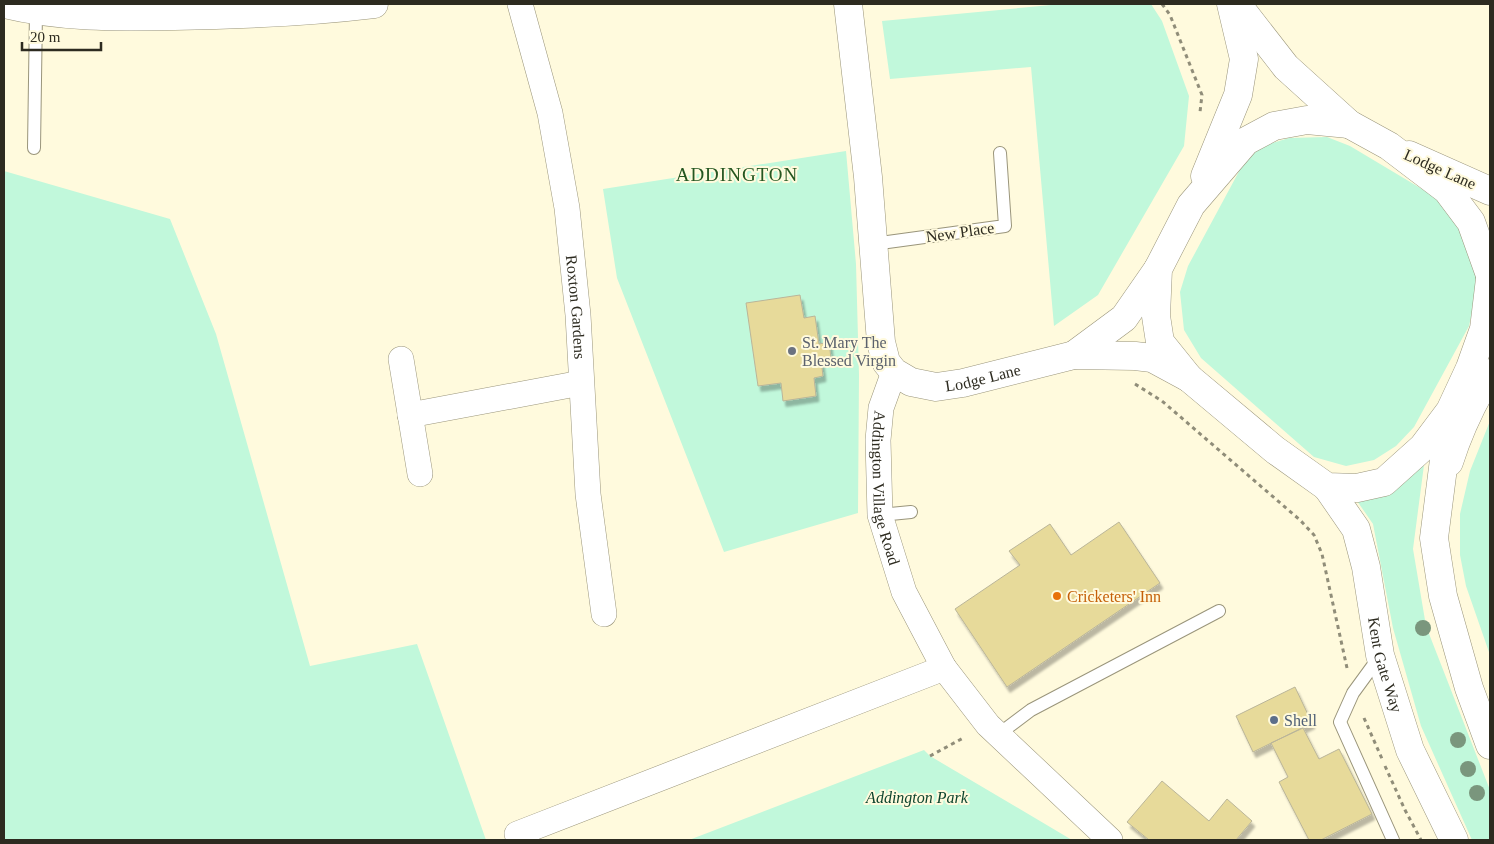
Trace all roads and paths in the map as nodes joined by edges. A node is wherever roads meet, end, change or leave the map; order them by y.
1 (4, 4) edge
2 (374, 4) edge
3 (520, 4) edge
4 (848, 4) edge
5 (1162, 4) edge
6 (1231, 4) edge
7 (1237, 4) edge
8 (36, 12) junction
9 (1198, 121) dead end
10 (1349, 124) junction
11 (1390, 146) junction
12 (34, 148) dead end
13 (1000, 153) dead end
14 (1490, 191) edge
15 (1196, 199) junction
16 (873, 244) junction
17 (1158, 269) junction
18 (1490, 275) edge
19 (1490, 279) edge
20 (1490, 334) edge
21 (1074, 355) junction
22 (401, 358) dead end
23 (1480, 370) edge
24 (894, 372) junction
25 (1190, 378) junction
26 (1131, 382) dead end
27 (581, 383) junction
28 (1450, 411) junction
29 (410, 415) junction
30 (420, 474) dead end
31 (1327, 487) junction
32 (1440, 488) junction
33 (911, 512) dead end
34 (880, 515) junction
35 (1219, 611) dead end
36 (604, 614) dead end
37 (1380, 655) junction
38 (944, 668) junction
39 (1353, 693) junction
40 (993, 730) junction
41 (1490, 744) edge
42 (930, 756) dead end
43 (517, 834) dead end
44 (1110, 840) edge
45 (1393, 840) edge
46 (1421, 840) edge
47 (1454, 840) edge

1 - 8 main road
2 - 8 main road
3 - 27 street, Roxton Gardens
4 - 16 main road
5 - 9 path
6 - 15 main road
7 - 10 main road
8 - 12 lane
10 - 11 main road
10 - 15 main road
11 - 14 main road, Lodge Lane
11 - 18 main road
13 - 16 lane, New Place
15 - 17 main road, Lodge Lane
16 - 24 main road
17 - 21 main road, Lodge Lane
17 - 25 main road
19 - 23 main road
20 - 23 main road
21 - 24 main road, Lodge Lane
21 - 25 main road, Lodge Lane
22 - 29 street
23 - 28 main road
23 - 32 main road
24 - 34 street, Addington Village Road
25 - 31 main road
26 - 39 path
27 - 29 street
27 - 36 street, Roxton Gardens
28 - 31 main road
28 - 32 main road
29 - 30 street
31 - 37 main road, Kent Gate Way
32 - 41 main road
33 - 34 lane
34 - 38 street, Addington Village Road
35 - 40 lane
37 - 39 lane
37 - 47 main road, Kent Gate Way
38 - 40 street, Addington Village Road
38 - 43 street
39 - 45 lane
39 - 46 path
40 - 42 path
40 - 44 street, Addington Village Road

